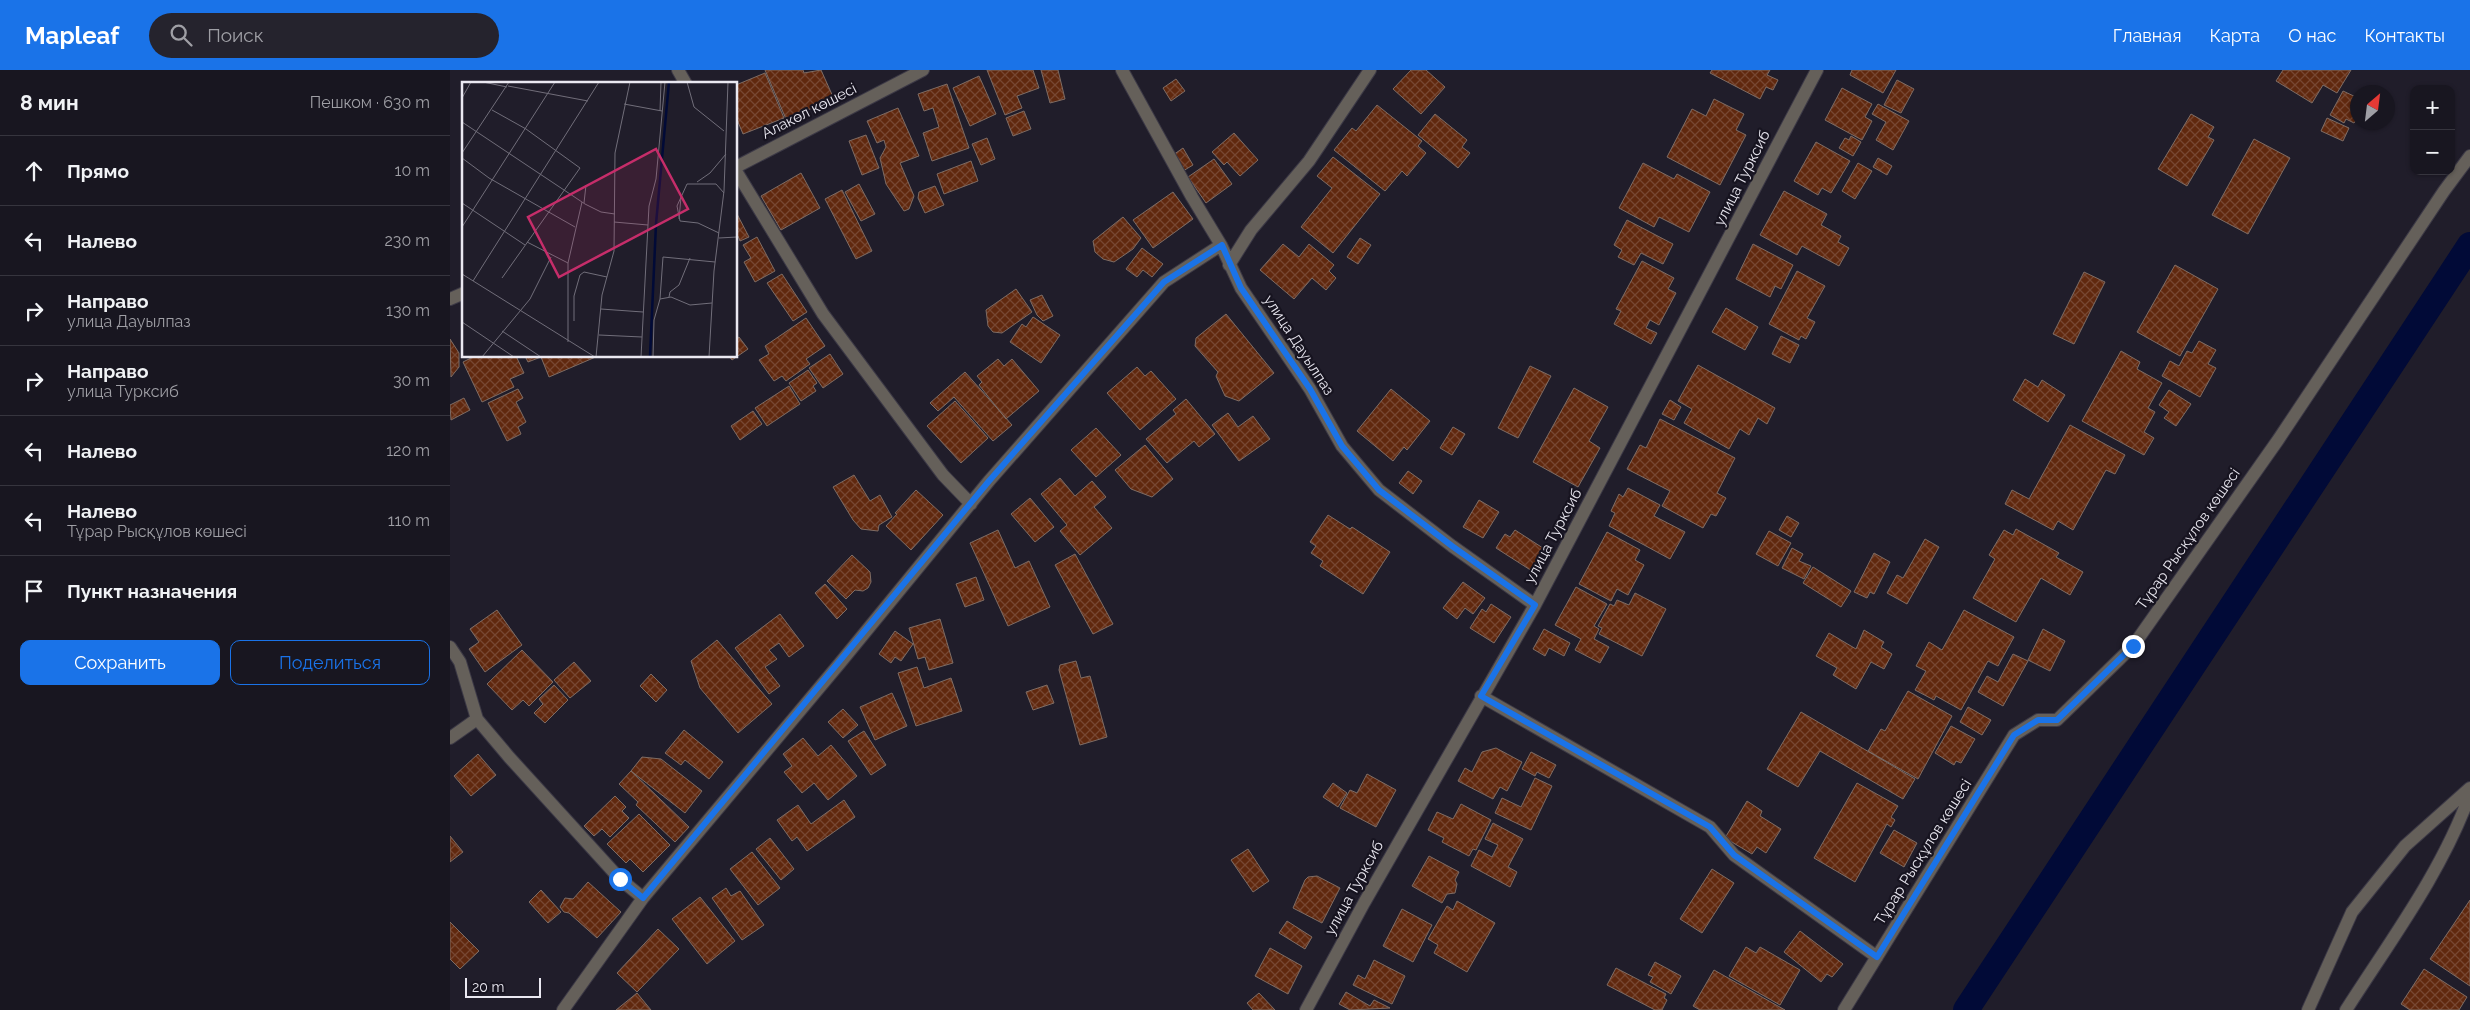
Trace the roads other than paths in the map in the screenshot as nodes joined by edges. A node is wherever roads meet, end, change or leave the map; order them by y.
1 (678, 70) edge
2 (923, 70) edge
3 (1122, 70) edge
4 (1370, 70) edge
5 (1817, 70) edge
6 (685, 82) edge
7 (2470, 156) edge
8 (738, 166) edge
9 (738, 174) edge
10 (1222, 245) junction
11 (1229, 264) junction
12 (462, 293) edge
13 (450, 299) edge
14 (971, 504) junction
15 (1535, 605) junction
16 (450, 647) edge
17 (1481, 696) junction
18 (477, 719) junction
19 (450, 738) edge
20 (2470, 788) edge
21 (2470, 794) edge
22 (643, 898) junction
23 (1877, 957) junction
24 (563, 1010) edge
25 (1306, 1010) edge
26 (1844, 1010) edge
27 (2308, 1010) edge
28 (2346, 1010) edge

1 - 6 street
2 - 8 street, Алакөл көшесі
3 - 10 street, улица Дауылпаз
4 - 11 street
5 - 15 street, улица Турксиб
7 - 23 street, Тұрар Рысқұлов көшесі
9 - 14 street
10 - 11 street, улица Дауылпаз
10 - 14 street
11 - 15 street, улица Дауылпаз
12 - 13 street
14 - 22 street
15 - 17 street, улица Турксиб
16 - 18 street
17 - 23 street
17 - 25 street, улица Турксиб
18 - 19 street
18 - 22 street
20 - 27 street
21 - 28 street
22 - 24 street
23 - 26 street, Тұрар Рысқұлов көшесі

